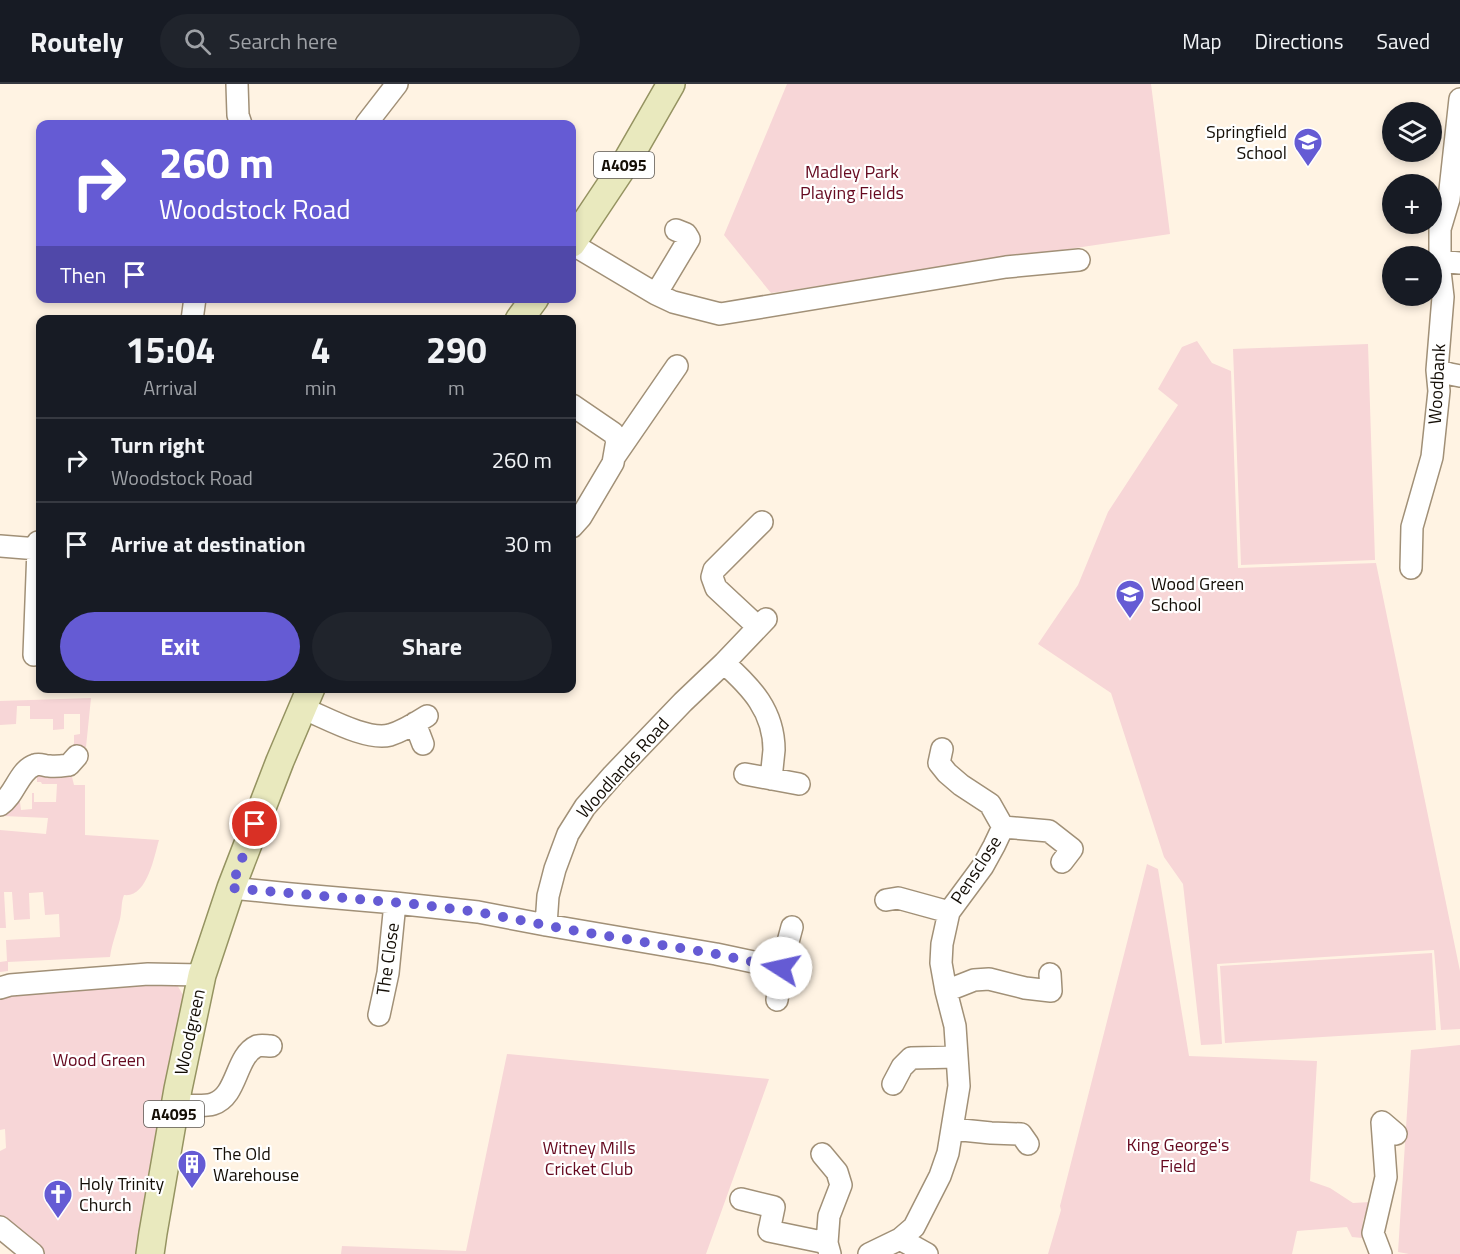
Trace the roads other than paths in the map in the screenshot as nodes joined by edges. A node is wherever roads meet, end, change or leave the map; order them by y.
1 (237, 84) edge
2 (397, 84) edge
3 (671, 84) edge
4 (1460, 99) edge
5 (240, 120) edge
6 (369, 120) edge
7 (676, 230) dead end
8 (576, 238) edge
9 (576, 246) edge
10 (1079, 260) dead end
11 (1450, 262) edge
12 (665, 298) junction
13 (677, 366) dead end
14 (1437, 370) junction
15 (1460, 376) edge
16 (576, 408) edge
17 (615, 456) junction
18 (576, 522) edge
19 (762, 522) dead end
20 (36, 545) edge
21 (0, 546) edge
22 (1411, 568) dead end
23 (36, 614) edge
24 (34, 655) dead end
25 (724, 663) junction
26 (307, 698) edge
27 (423, 744) dead end
28 (936, 760) dead end
29 (74, 765) dead end
30 (746, 774) dead end
31 (771, 778) junction
32 (799, 784) dead end
33 (0, 805) edge
34 (1003, 827) junction
35 (1074, 853) dead end
36 (231, 888) junction
37 (891, 893) dead end
38 (396, 903) junction
39 (950, 912) junction
40 (546, 926) junction
41 (792, 927) dead end
42 (781, 968) junction
43 (1050, 974) dead end
44 (202, 975) junction
45 (0, 988) edge
46 (946, 991) junction
47 (777, 1000) dead end
48 (379, 1015) dead end
49 (271, 1046) dead end
50 (957, 1057) junction
51 (893, 1083) dead end
52 (176, 1105) junction
53 (952, 1129) junction
54 (1024, 1133) dead end
55 (1396, 1134) dead end
56 (822, 1154) dead end
57 (741, 1199) dead end
58 (3, 1237) edge
59 (900, 1239) junction
60 (828, 1249) edge
61 (33, 1254) edge
62 (150, 1254) edge
63 (869, 1254) edge
64 (927, 1254) edge
65 (1381, 1254) edge

1 - 5 street
2 - 6 street
3 - 8 main road, A4095
4 - 11 street, Woodbank
7 - 12 street
9 - 12 street
10 - 12 street
11 - 14 street, Woodbank
13 - 17 street
14 - 15 street
14 - 22 street, Woodbank
16 - 17 street
17 - 18 street
19 - 25 street, Woodlands Road
20 - 21 street
23 - 24 street
25 - 31 street
25 - 40 street, Woodlands Road
26 - 27 street
26 - 36 main road, A4095
28 - 34 street, Pensclose
29 - 33 street
30 - 31 street
31 - 32 street
34 - 35 street, Pensclose
34 - 39 street, Pensclose
36 - 38 street
36 - 44 main road, A4095
37 - 39 street, Pensclose
38 - 40 street
38 - 48 street, The Close
39 - 46 street, Pensclose
40 - 42 street
41 - 42 street
42 - 47 street
43 - 46 street
44 - 45 street, Woodgreen
44 - 52 main road, Woodgreen / A4095
46 - 50 street, Pensclose
49 - 52 street
50 - 51 street
50 - 53 street, Pensclose
52 - 62 main road, Woodgreen / A4095
53 - 54 street
53 - 59 street, Pensclose
55 - 65 street
56 - 60 street
57 - 60 street
58 - 61 street
59 - 63 street, Pensclose
59 - 64 street

